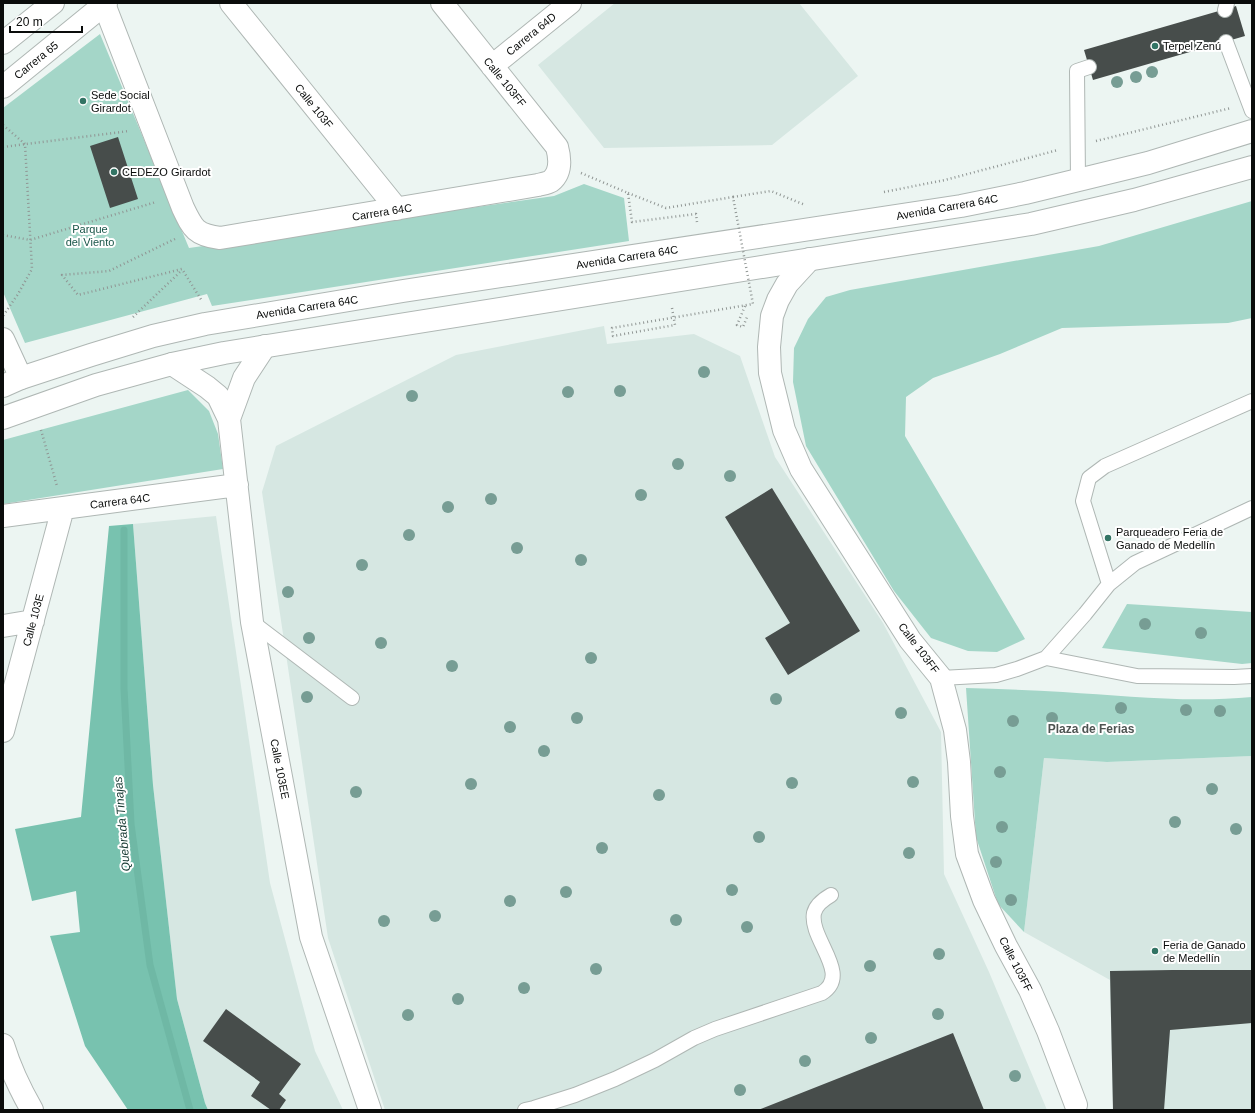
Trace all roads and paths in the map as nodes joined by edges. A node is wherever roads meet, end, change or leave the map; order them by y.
1 (53, 3) edge
2 (231, 3) edge
3 (442, 3) edge
4 (570, 3) edge
5 (105, 4) edge
6 (1226, 42) dead end
7 (3, 43) edge
8 (492, 66) junction
9 (1089, 67) dead end
10 (3, 87) edge
11 (1250, 107) edge
12 (3, 125) edge
13 (152, 128) junction
14 (1252, 131) edge
15 (25, 144) junction
16 (1078, 145) junction
17 (3, 147) edge
18 (560, 164) junction
19 (1252, 167) edge
20 (1078, 180) junction
21 (628, 193) junction
22 (877, 194) dead end
23 (178, 195) junction
24 (733, 197) junction
25 (805, 208) dead end
26 (397, 209) junction
27 (745, 217) dead end
28 (729, 219) dead end
29 (698, 224) dead end
30 (195, 229) junction
31 (3, 235) edge
32 (30, 240) junction
33 (810, 259) junction
34 (182, 269) junction
35 (203, 303) dead end
36 (745, 306) dead end
37 (672, 308) dead end
38 (3, 316) edge
39 (128, 322) dead end
40 (743, 327) dead end
41 (3, 339) edge
42 (265, 346) junction
43 (172, 364) junction
44 (12, 382) edge
45 (1252, 401) edge
46 (34, 406) junction
47 (3, 418) edge
48 (229, 419) junction
49 (237, 485) junction
50 (63, 508) junction
51 (1252, 508) edge
52 (3, 516) edge
53 (1109, 584) junction
54 (33, 621) junction
55 (252, 622) junction
56 (3, 626) edge
57 (1046, 658) junction
58 (1252, 676) edge
59 (941, 678) junction
60 (352, 698) dead end
61 (3, 731) edge
62 (831, 895) dead end
63 (5, 1057) edge
64 (1076, 1105) dead end
65 (32, 1110) edge
66 (370, 1110) edge
67 (525, 1110) edge

1 - 7 street
2 - 26 street, Calle 103F
3 - 8 street, Calle 103FF
4 - 8 street, Carrera 64D
5 - 10 street, Carrera 65
5 - 13 street
6 - 11 lane
8 - 18 street, Calle 103FF
9 - 16 lane
11 - 16 path
12 - 15 path
13 - 15 path
13 - 23 street
14 - 20 street, Avenida Carrera 64C
15 - 17 path
15 - 32 path
16 - 20 lane
16 - 22 path
18 - 21 path
18 - 26 street, Carrera 64C
19 - 33 street
20 - 44 street, Avenida Carrera 64C
21 - 24 path, bridge
21 - 29 path
23 - 30 street
23 - 32 path
24 - 25 path
24 - 37 path, bridge
26 - 30 street, Carrera 64C
27 - 28 path
30 - 34 path
31 - 32 path
32 - 38 path
33 - 42 street
33 - 59 street, Calle 103FF
34 - 35 path
34 - 39 path
36 - 40 path
41 - 44 street
42 - 43 street
42 - 48 street, Calle 103EE
43 - 46 street
43 - 48 street, Calle 103EE
45 - 53 lane
46 - 47 street
46 - 50 path
48 - 49 street, Calle 103EE
49 - 50 street, Carrera 64C
49 - 55 street, Calle 103EE
50 - 52 street, Carrera 64C
50 - 54 street, Calle 103E
51 - 53 lane
53 - 57 lane
54 - 56 street
54 - 61 street, Calle 103E
55 - 60 lane
55 - 66 street, Calle 103EE
57 - 58 lane
57 - 59 lane
59 - 64 street, Calle 103FF
62 - 67 lane
63 - 65 street

